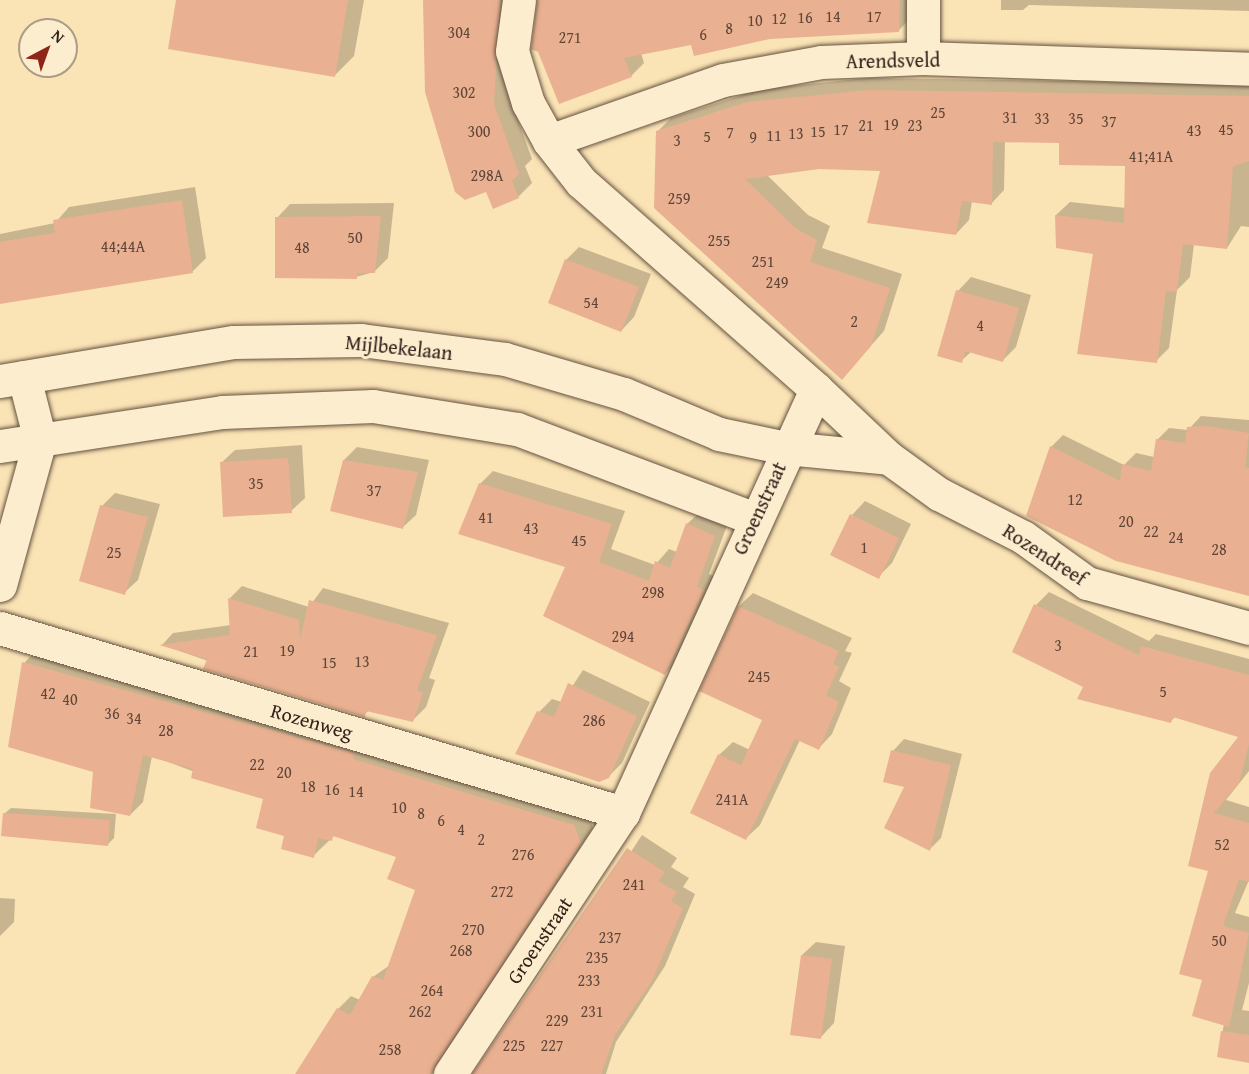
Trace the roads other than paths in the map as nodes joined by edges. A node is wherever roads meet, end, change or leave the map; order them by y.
1 (519, 0) edge
2 (923, 0) edge
3 (923, 58) junction
4 (1249, 69) edge
5 (549, 141) junction
6 (12, 379) edge
7 (816, 389) junction
8 (40, 440) junction
9 (0, 446) edge
10 (786, 448) junction
11 (889, 458) junction
12 (753, 518) junction
13 (0, 585) edge
14 (0, 628) edge
15 (1249, 628) edge
16 (623, 813) junction
17 (450, 1074) edge

1 - 5 street
2 - 3 street
3 - 4 street, Arendsveld
3 - 5 street, Arendsveld
5 - 7 street
6 - 8 street
6 - 10 street, Mijlbekelaan
7 - 10 street, Groenstraat
7 - 11 street, Rozendreef
8 - 9 street
8 - 12 street
8 - 13 street
10 - 11 street
10 - 12 street, Groenstraat
11 - 15 street, Rozendreef
12 - 16 street, Groenstraat
14 - 16 street, Rozenweg
16 - 17 street, Groenstraat

